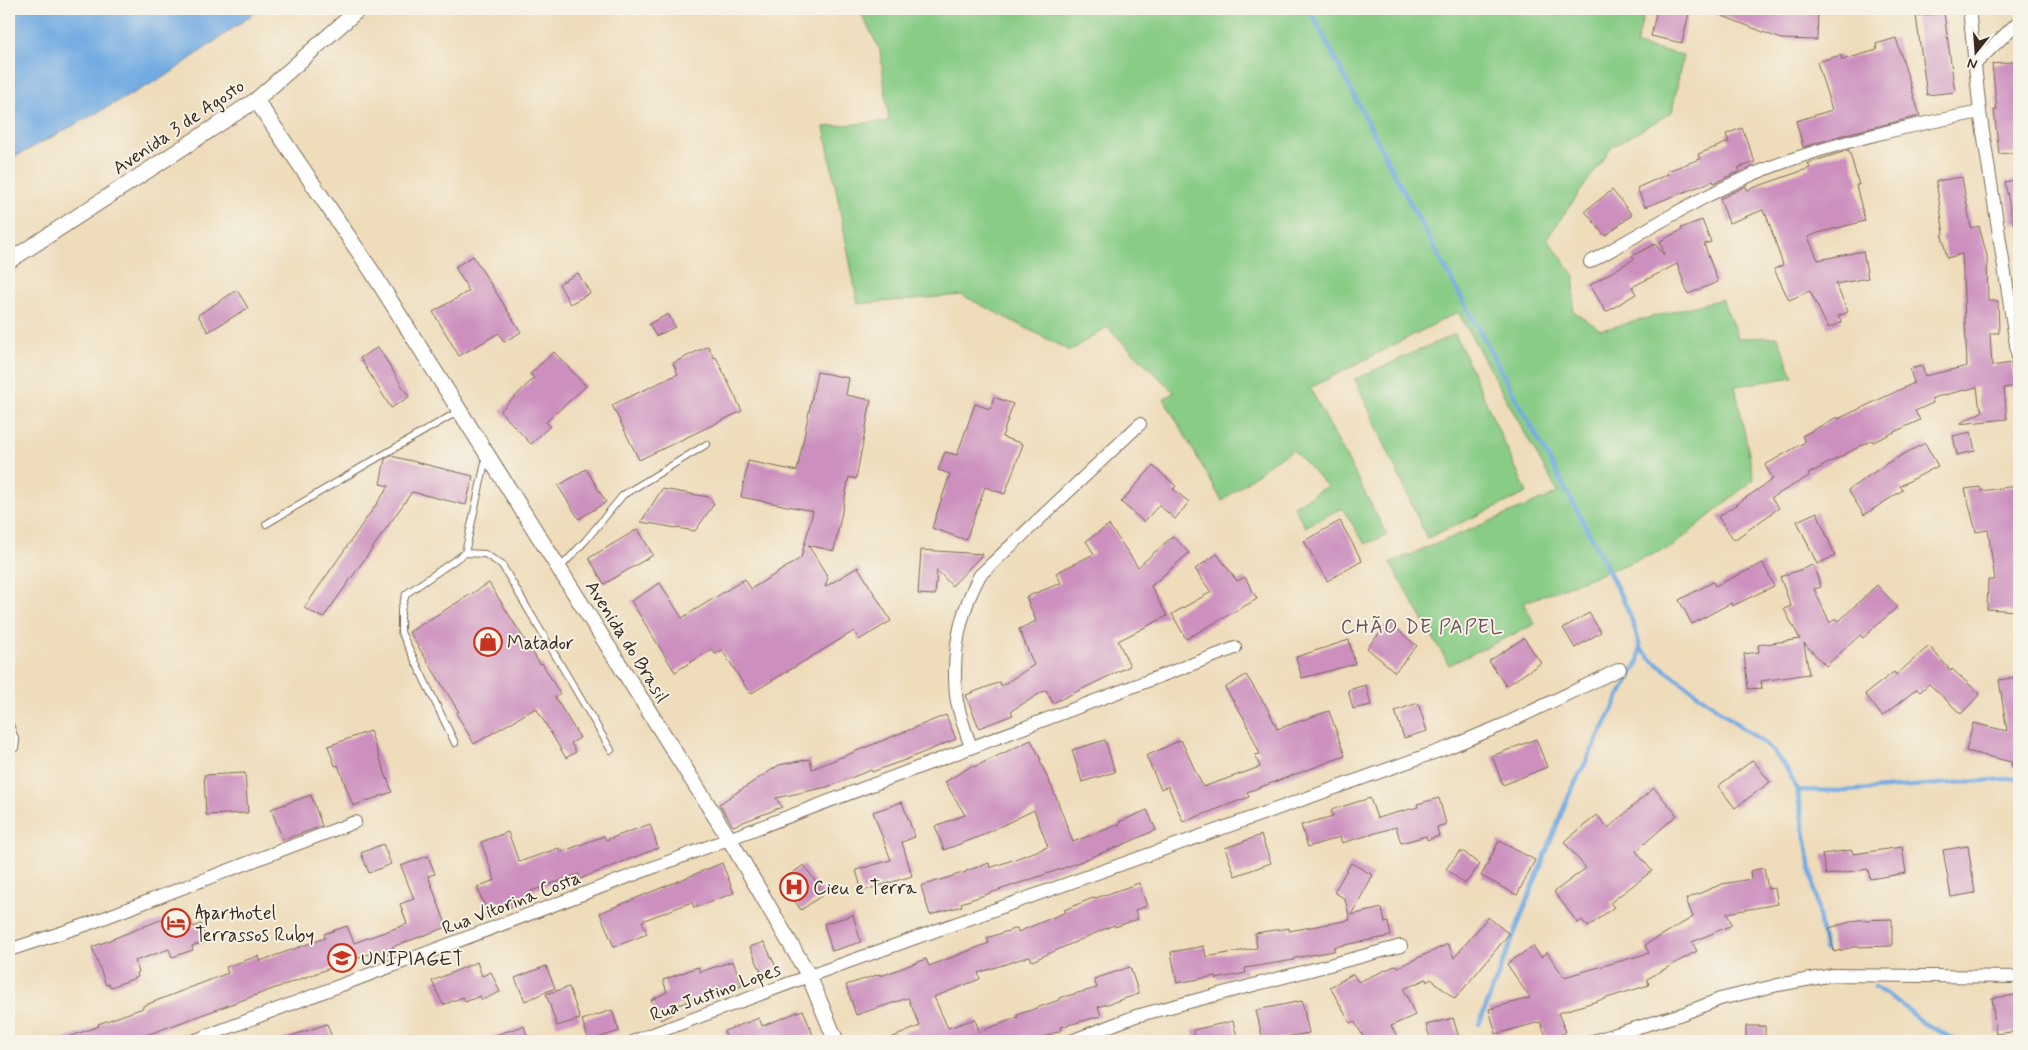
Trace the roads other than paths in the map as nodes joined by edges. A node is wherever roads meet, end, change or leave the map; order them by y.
1 (359, 9) edge
2 (1969, 9) edge
3 (2019, 21) edge
4 (1975, 64) junction
5 (256, 100) junction
6 (1980, 112) junction
7 (9, 262) edge
8 (1590, 262) dead end
9 (2019, 364) edge
10 (460, 411) junction
11 (1140, 424) dead end
12 (707, 444) dead end
13 (487, 454) junction
14 (266, 524) dead end
15 (465, 553) junction
16 (559, 569) junction
17 (1235, 648) dead end
18 (1620, 669) dead end
19 (9, 722) edge
20 (455, 743) dead end
21 (971, 748) junction
22 (612, 750) dead end
23 (9, 753) edge
24 (355, 822) dead end
25 (730, 840) junction
26 (1401, 946) dead end
27 (9, 950) edge
28 (810, 976) junction
29 (2019, 977) edge
30 (193, 1041) edge
31 (634, 1041) edge
32 (836, 1041) edge
33 (1070, 1041) edge
34 (1593, 1041) edge

1 - 5 street, Avenida 3 de Agosto
2 - 4 street
3 - 4 street
4 - 6 street
5 - 7 street, Avenida 3 de Agosto
5 - 10 street, Avenida do Brasil
6 - 8 street
6 - 9 street
10 - 13 street, Avenida do Brasil
10 - 14 lane
11 - 21 street
12 - 16 lane
13 - 15 lane
13 - 16 street, Avenida do Brasil
15 - 20 lane
15 - 22 lane
16 - 25 street, Avenida do Brasil
17 - 21 street, Rua Vitorina Costa
18 - 28 street, Rua Justino Lopes
19 - 23 lane
21 - 25 street, Rua Vitorina Costa
24 - 27 street
25 - 28 street, Avenida do Brasil
25 - 30 street, Rua Vitorina Costa
26 - 33 street
28 - 31 street, Rua Justino Lopes
28 - 32 street, Avenida do Brasil
29 - 34 street

